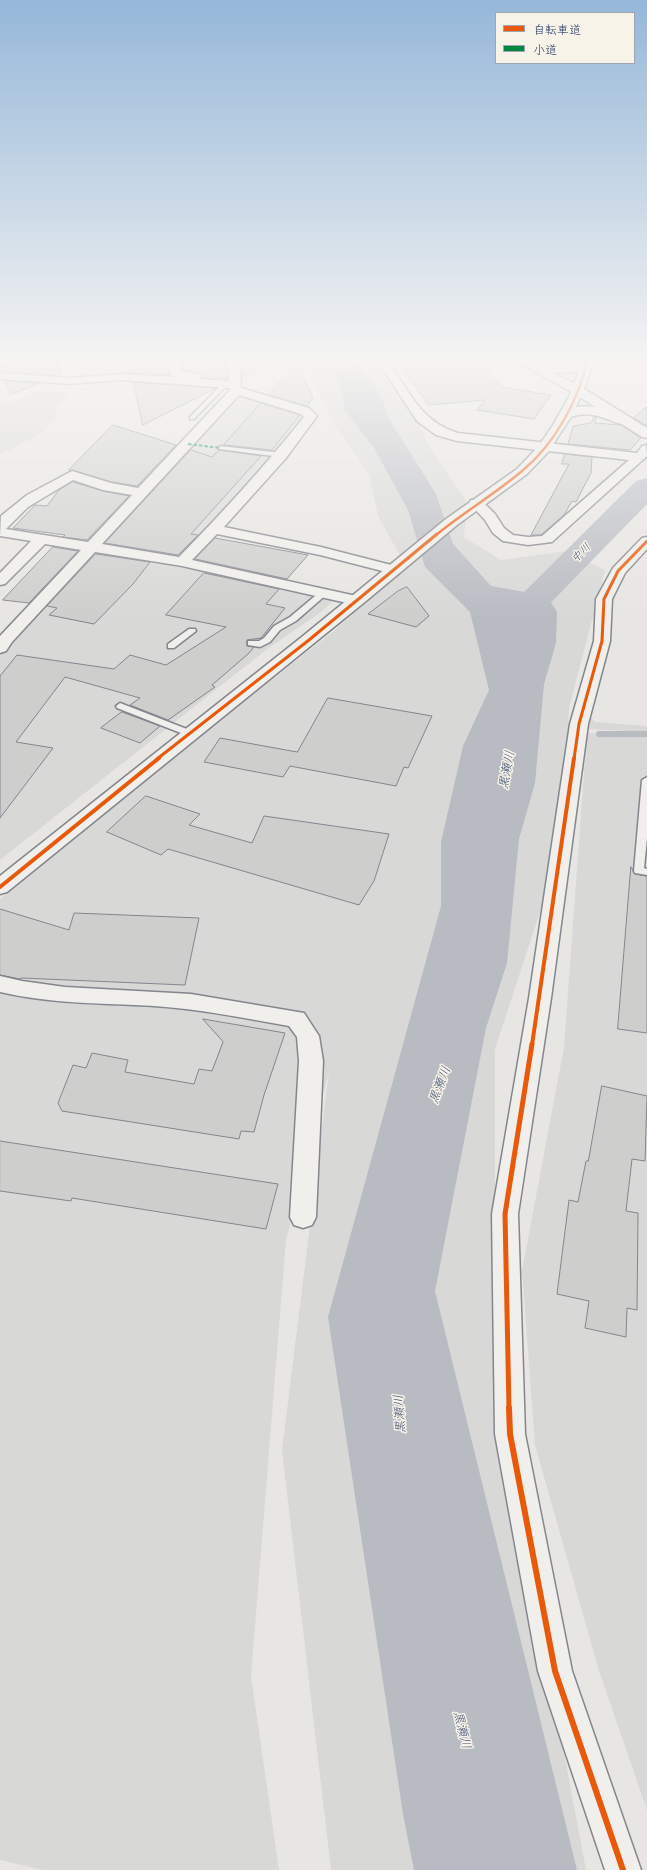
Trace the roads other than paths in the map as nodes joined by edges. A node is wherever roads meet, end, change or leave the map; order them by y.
1 (183, 444) edge
2 (289, 444) edge
3 (528, 444) edge
4 (545, 446) junction
5 (221, 448) dead end
6 (644, 453) edge
7 (281, 454) junction
8 (142, 493) junction
9 (474, 505) junction
10 (0, 528) edge
11 (214, 529) junction
12 (0, 532) edge
13 (43, 538) junction
14 (647, 541) edge
15 (93, 547) junction
16 (182, 562) junction
17 (394, 570) junction
18 (0, 581) edge
19 (324, 593) junction
20 (356, 600) junction
21 (192, 631) dead end
22 (251, 643) dead end
23 (171, 646) dead end
24 (0, 648) edge
25 (120, 706) dead end
26 (189, 732) junction
27 (647, 780) edge
28 (647, 872) edge
29 (0, 887) edge
30 (0, 984) edge
31 (303, 1217) dead end
32 (623, 1870) edge

1 - 8 street
2 - 7 street
3 - 4 street
4 - 6 street
4 - 9 main road
5 - 7 lane
6 - 9 street
7 - 11 street
8 - 10 street
8 - 15 street
9 - 17 main road
11 - 16 street
11 - 17 street
12 - 13 street
13 - 15 street
13 - 18 street
14 - 32 street
15 - 16 street
15 - 24 street
16 - 19 street
17 - 20 main road
19 - 20 street
19 - 22 lane
20 - 26 main road
21 - 23 lane
25 - 26 lane
26 - 29 main road
27 - 28 lane
30 - 31 street

